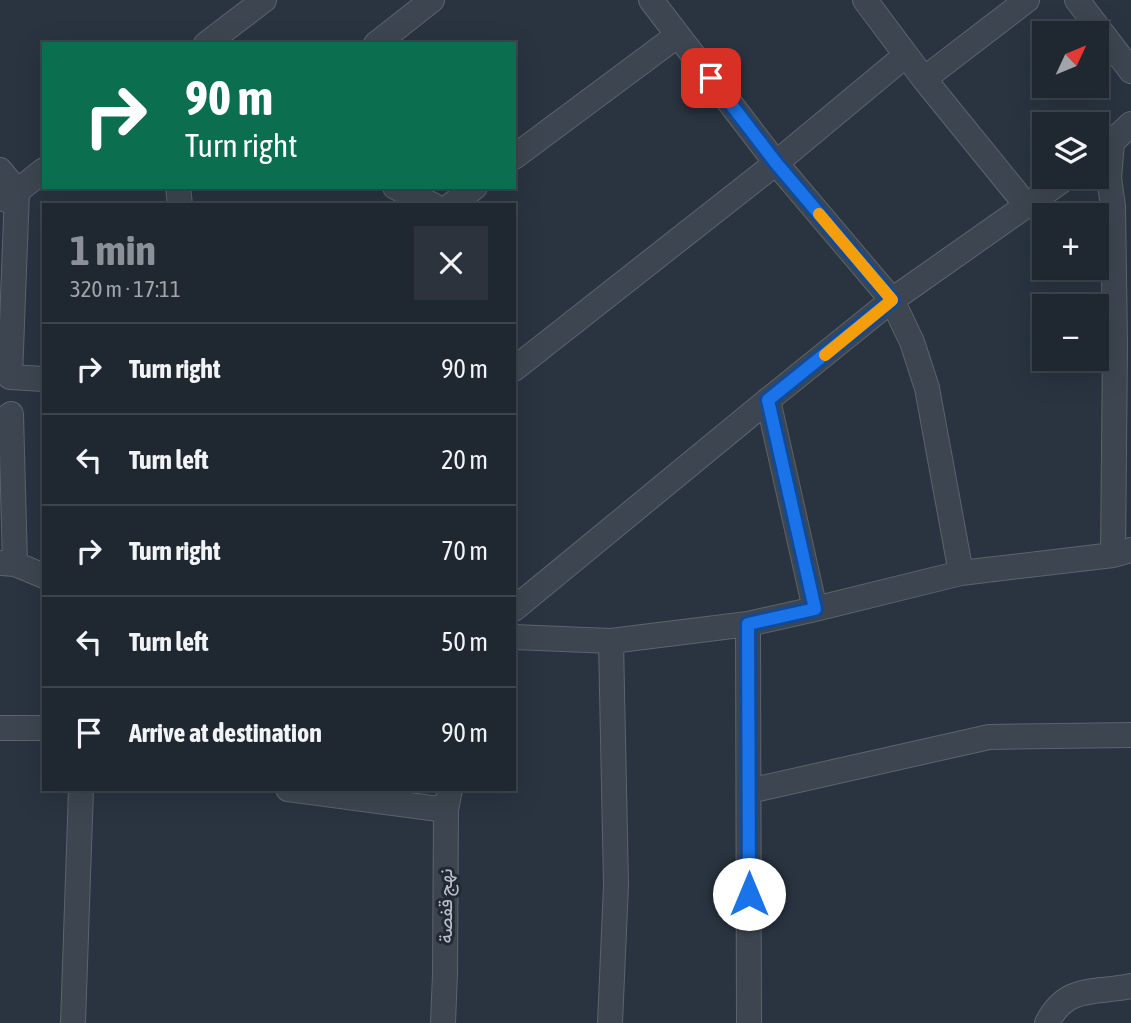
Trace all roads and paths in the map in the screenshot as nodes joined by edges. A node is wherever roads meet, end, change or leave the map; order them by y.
1 (264, 0) edge
2 (651, 0) edge
3 (865, 0) edge
4 (1027, 0) edge
5 (1077, 0) edge
6 (415, 5) edge
7 (678, 35) junction
8 (209, 42) edge
9 (378, 42) edge
10 (906, 55) junction
11 (1131, 71) edge
12 (924, 79) junction
13 (1131, 124) edge
14 (1109, 144) edge
15 (516, 156) edge
16 (1109, 157) edge
17 (776, 163) junction
18 (0, 170) edge
19 (42, 172) edge
20 (1120, 182) edge
21 (400, 189) edge
22 (472, 189) edge
23 (1050, 189) edge
24 (8, 198) edge
25 (429, 203) edge
26 (454, 203) edge
27 (1027, 205) junction
28 (892, 300) junction
29 (1123, 345) edge
30 (516, 367) edge
31 (10, 377) junction
32 (42, 379) edge
33 (768, 400) junction
34 (6, 418) edge
35 (1122, 552) edge
36 (8, 564) edge
37 (961, 573) junction
38 (42, 575) edge
39 (516, 607) edge
40 (815, 609) junction
41 (748, 624) junction
42 (516, 637) edge
43 (611, 641) junction
44 (0, 728) edge
45 (42, 728) edge
46 (1131, 735) edge
47 (81, 791) edge
48 (320, 791) edge
49 (749, 791) junction
50 (448, 799) edge
51 (1131, 986) edge
52 (73, 1023) edge
53 (443, 1023) edge
54 (610, 1023) edge
55 (749, 1023) edge
56 (1047, 1023) edge

1 - 8 street
2 - 7 street
3 - 10 street
4 - 12 street
5 - 11 street
6 - 9 street
7 - 15 street
7 - 17 street
10 - 12 street
10 - 17 street
12 - 27 street
13 - 14 street
16 - 20 street
17 - 28 street
17 - 30 street
18 - 24 street
19 - 24 street
20 - 29 street
21 - 25 street
22 - 26 street
23 - 27 street
24 - 31 street
27 - 28 street
28 - 33 street
28 - 37 street
29 - 35 street
31 - 32 street
31 - 34 street
33 - 39 street
33 - 40 street
34 - 36 street
35 - 37 street
36 - 38 street
37 - 40 street
40 - 41 street
41 - 43 street
41 - 49 street
42 - 43 street
43 - 54 street
44 - 45 street
46 - 49 street
47 - 52 street
48 - 50 street
49 - 55 street
50 - 53 street, نهج قفصة
51 - 56 street

